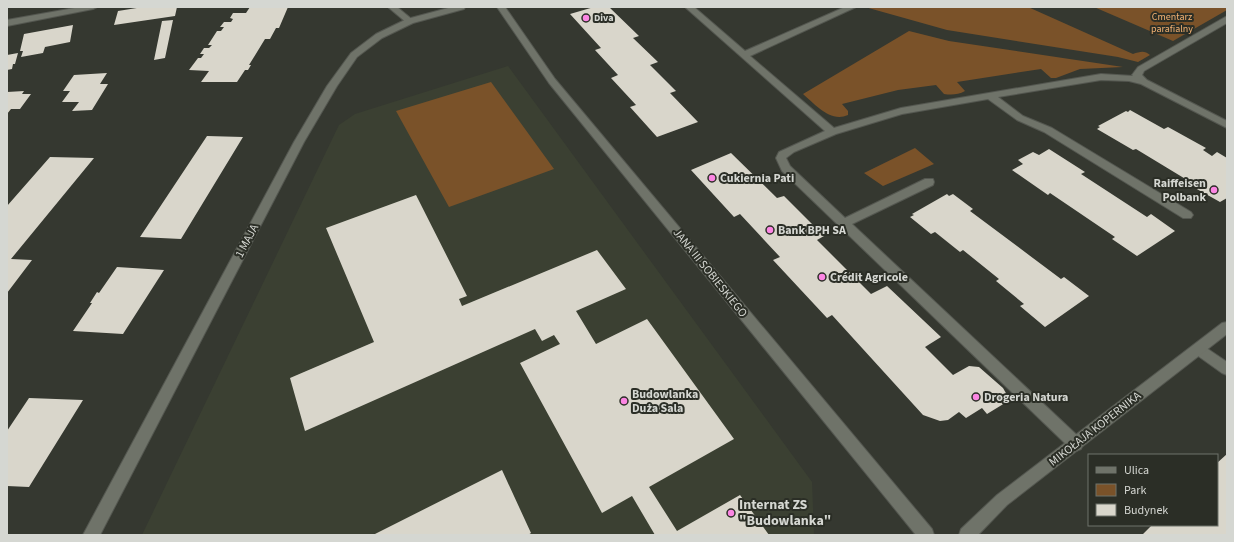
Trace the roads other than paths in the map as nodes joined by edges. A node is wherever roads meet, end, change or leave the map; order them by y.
1 (93, 7) edge
2 (392, 7) edge
3 (461, 7) edge
4 (501, 7) edge
5 (689, 7) edge
6 (852, 7) edge
7 (1227, 19) edge
8 (410, 21) junction
9 (7, 23) edge
10 (744, 55) junction
11 (1144, 82) junction
12 (991, 97) junction
13 (1227, 125) edge
14 (832, 132) junction
15 (929, 182) dead end
16 (1186, 214) dead end
17 (844, 223) junction
18 (1227, 327) edge
19 (1199, 349) junction
20 (1227, 369) edge
21 (1076, 444) junction
22 (91, 535) edge
23 (926, 535) edge
24 (967, 535) edge

1 - 9 street
2 - 8 street
3 - 8 street, 1 MAJA
4 - 23 street, JANA III SOBIESKIEGO
5 - 10 street
6 - 10 street
7 - 11 street
8 - 22 street, 1 MAJA
10 - 14 street
11 - 12 street
11 - 13 street
12 - 14 street
12 - 16 street
14 - 17 street
15 - 17 street
17 - 21 street
18 - 19 street, MIKOŁAJA KOPERNIKA
19 - 20 street
19 - 21 street, MIKOŁAJA KOPERNIKA
21 - 24 street, MIKOŁAJA KOPERNIKA

